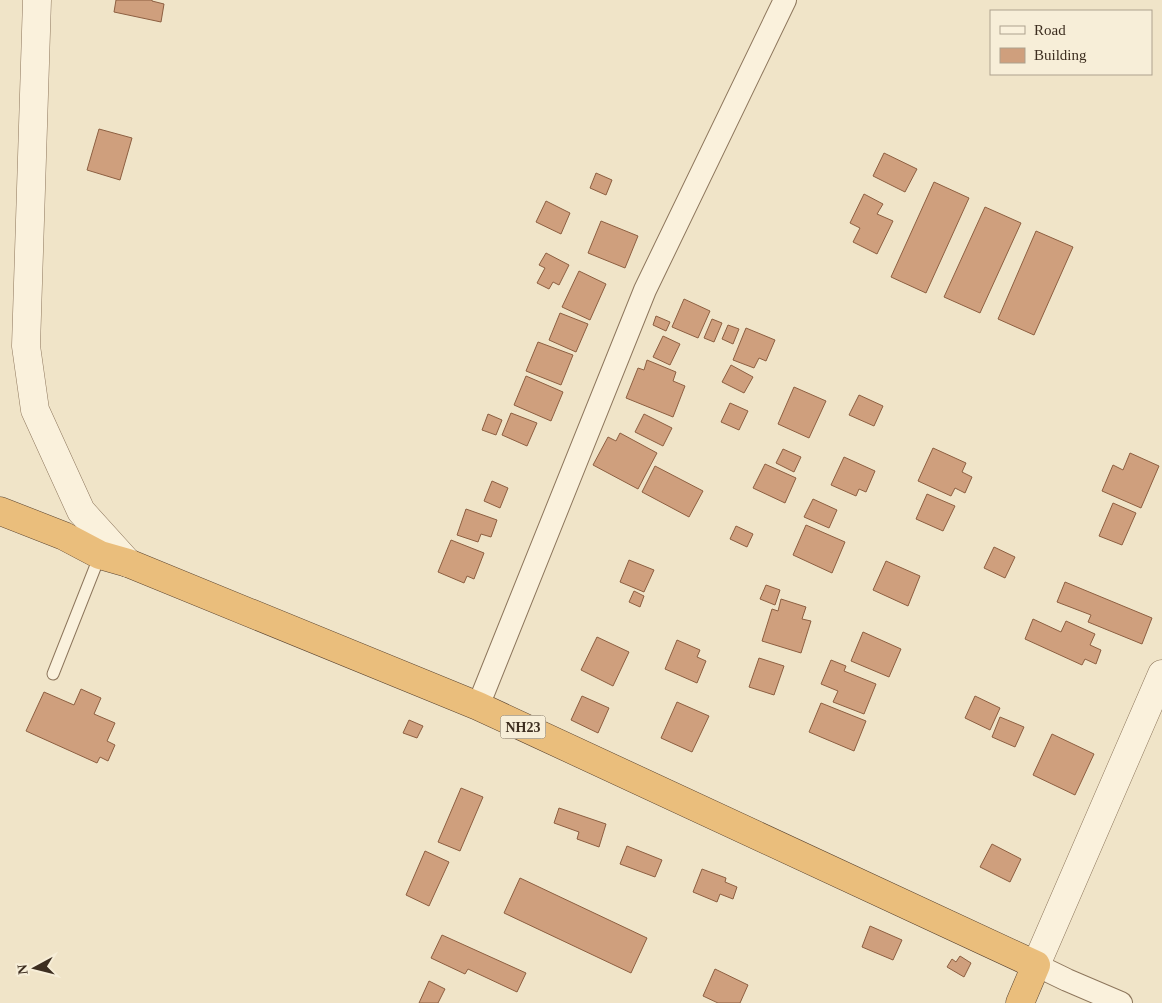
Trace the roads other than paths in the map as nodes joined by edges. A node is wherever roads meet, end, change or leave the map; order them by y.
1 (38, 0) edge
2 (784, 0) edge
3 (0, 511) edge
4 (100, 555) junction
5 (128, 563) junction
6 (53, 674) dead end
7 (1162, 674) edge
8 (478, 706) junction
9 (1036, 964) junction
10 (1020, 1003) edge
11 (1121, 1003) edge

1 - 5 street
2 - 8 street
3 - 4 highway, NH23
4 - 5 highway, NH23
4 - 6 lane
5 - 8 highway, NH23
7 - 9 street
8 - 9 highway, NH23
9 - 10 highway
9 - 11 street

